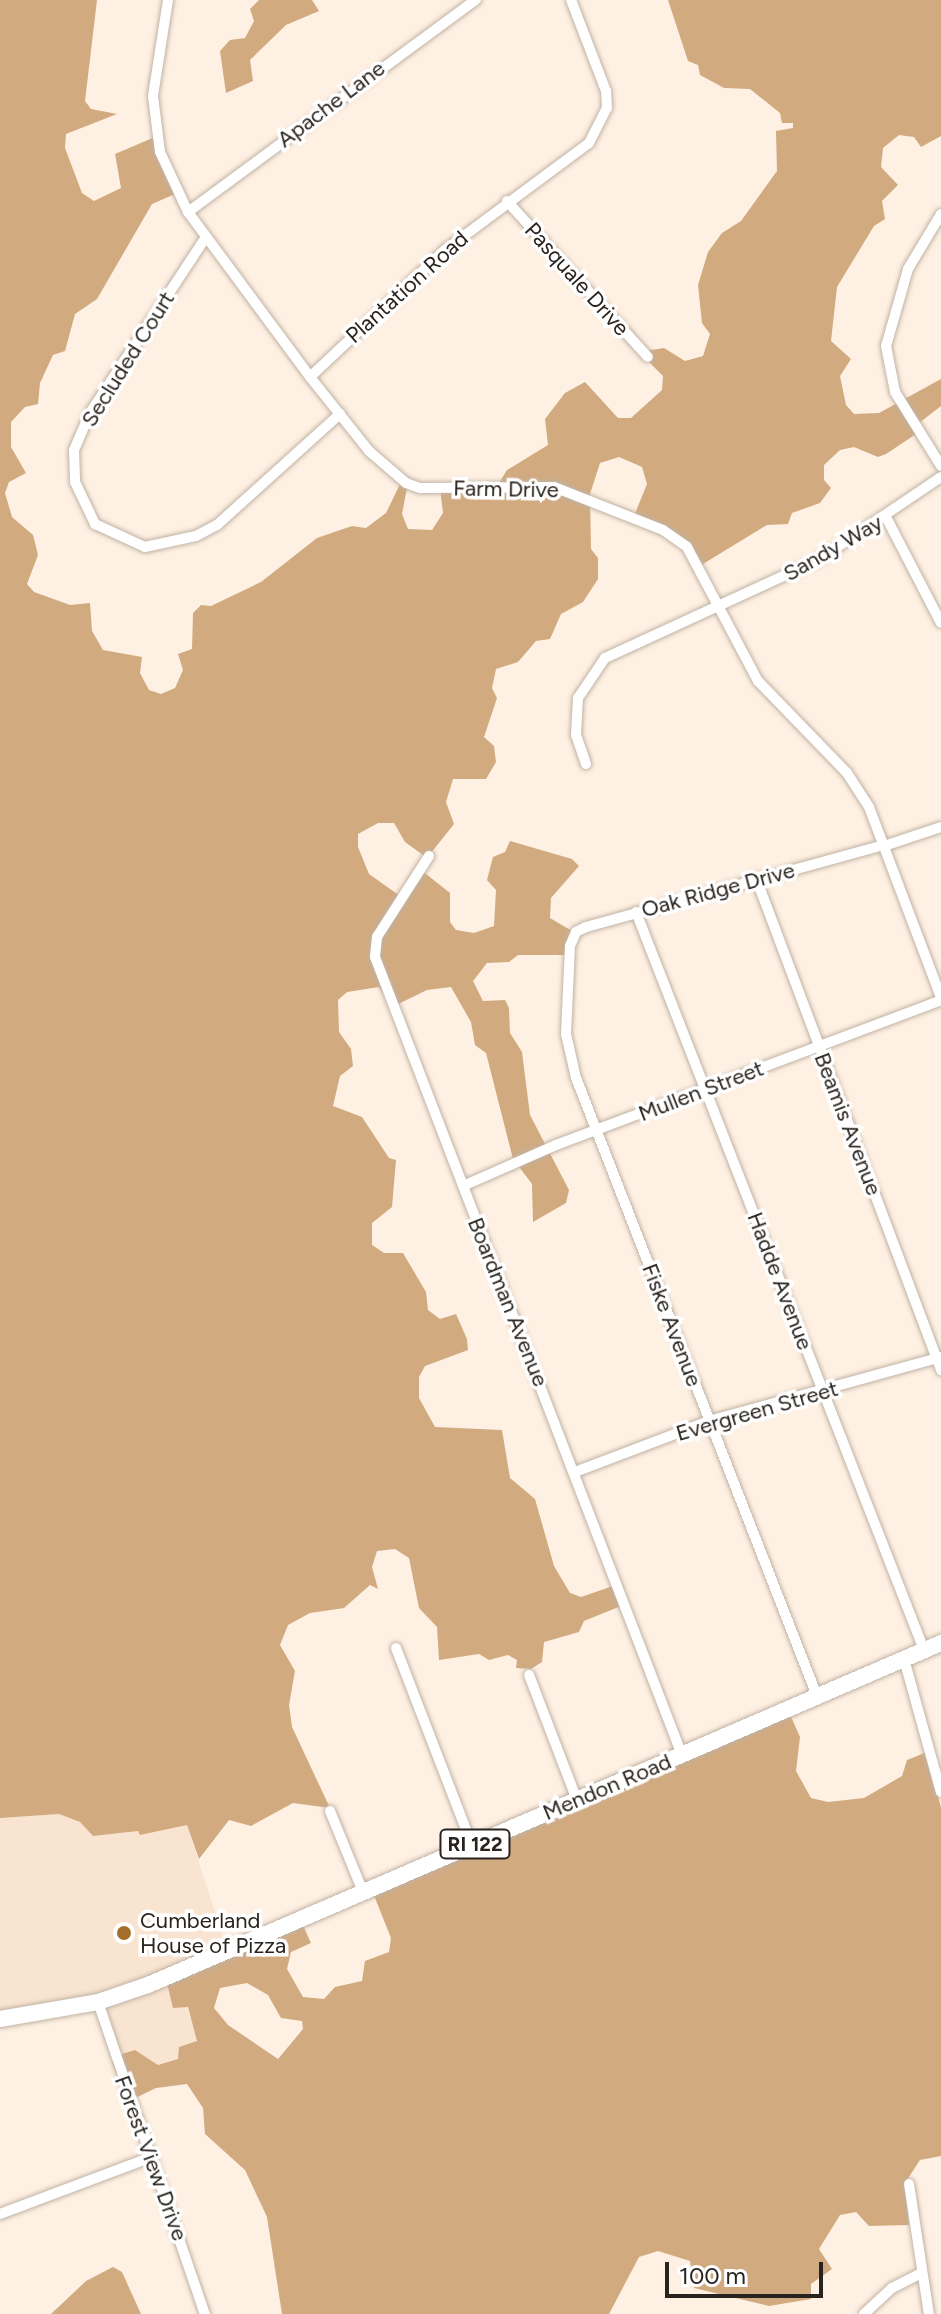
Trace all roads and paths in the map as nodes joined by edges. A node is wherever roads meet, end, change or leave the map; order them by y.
1 (168, 0) edge
2 (476, 0) edge
3 (571, 0) edge
4 (507, 201) junction
5 (188, 212) junction
6 (941, 214) edge
7 (206, 237) junction
8 (648, 357) dead end
9 (310, 377) junction
10 (340, 414) junction
11 (941, 466) edge
12 (941, 477) edge
13 (886, 517) junction
14 (720, 609) junction
15 (941, 623) edge
16 (586, 764) dead end
17 (941, 827) edge
18 (882, 846) junction
19 (429, 856) dead end
20 (756, 878) junction
21 (636, 912) junction
22 (570, 946) joint
23 (941, 999) edge
24 (818, 1046) junction
25 (706, 1090) junction
26 (598, 1130) junction
27 (463, 1186) junction
28 (939, 1357) edge
29 (941, 1370) edge
30 (823, 1391) junction
31 (709, 1421) junction
32 (575, 1472) junction
33 (941, 1643) edge
34 (396, 1648) dead end
35 (924, 1650) junction
36 (904, 1659) junction
37 (529, 1675) dead end
38 (817, 1696) junction
39 (682, 1755) junction
40 (941, 1792) edge
41 (577, 1800) junction
42 (330, 1811) dead end
43 (472, 1845) junction
44 (363, 1892) junction
45 (98, 2002) junction
46 (0, 2019) edge
47 (152, 2157) junction
48 (909, 2184) dead end
49 (0, 2214) edge
50 (920, 2274) junction
51 (205, 2314) edge
52 (864, 2314) edge
53 (929, 2314) edge

1 - 5 street, Farm Drive
2 - 5 street, Apache Lane
3 - 4 street, Plantation Road
4 - 8 street, Pasquale Drive
4 - 9 street, Plantation Road
5 - 7 street, Farm Drive
6 - 11 street
7 - 9 street, Farm Drive
7 - 10 street, Secluded Court
9 - 10 street, Farm Drive
10 - 14 street, Farm Drive
12 - 13 street, Sandy Way
13 - 14 street, Sandy Way
13 - 15 street
14 - 16 street, Sandy Way
14 - 18 street, Farm Drive
17 - 18 street, Oak Ridge Drive
18 - 20 street, Oak Ridge Drive
18 - 23 street, Farm Drive
19 - 27 street, Boardman Avenue
20 - 21 street, Oak Ridge Drive
20 - 24 street, Beamis Avenue
21 - 22 street, Oak Ridge Drive
21 - 25 street, Hadde Avenue
22 - 26 street, Fiske Avenue
23 - 24 street, Mullen Street
24 - 25 street, Mullen Street
24 - 28 street, Beamis Avenue
25 - 26 street, Mullen Street
25 - 30 street, Hadde Avenue
26 - 27 street, Mullen Street
26 - 31 street, Fiske Avenue
27 - 32 street, Boardman Avenue
28 - 29 street, Beamis Avenue
28 - 30 street, Evergreen Street
30 - 31 street, Evergreen Street
30 - 35 street, Hadde Avenue
31 - 32 street, Evergreen Street
31 - 38 street, Fiske Avenue
32 - 39 street, Boardman Avenue
33 - 35 main road, Mendon Road / RI 122
34 - 43 street
35 - 36 main road, Mendon Road / RI 122
36 - 38 main road, Mendon Road / RI 122
36 - 40 street
37 - 41 street
38 - 39 main road, Mendon Road / RI 122
39 - 41 main road, Mendon Road / RI 122
41 - 43 main road, Mendon Road / RI 122
42 - 44 street
43 - 44 main road, Mendon Road / RI 122
44 - 45 main road, Mendon Road / RI 122
45 - 46 main road, Mendon Road / RI 122
45 - 47 street, Forest View Drive
47 - 49 street
47 - 51 street, Forest View Drive
48 - 50 street
50 - 52 street
50 - 53 street

